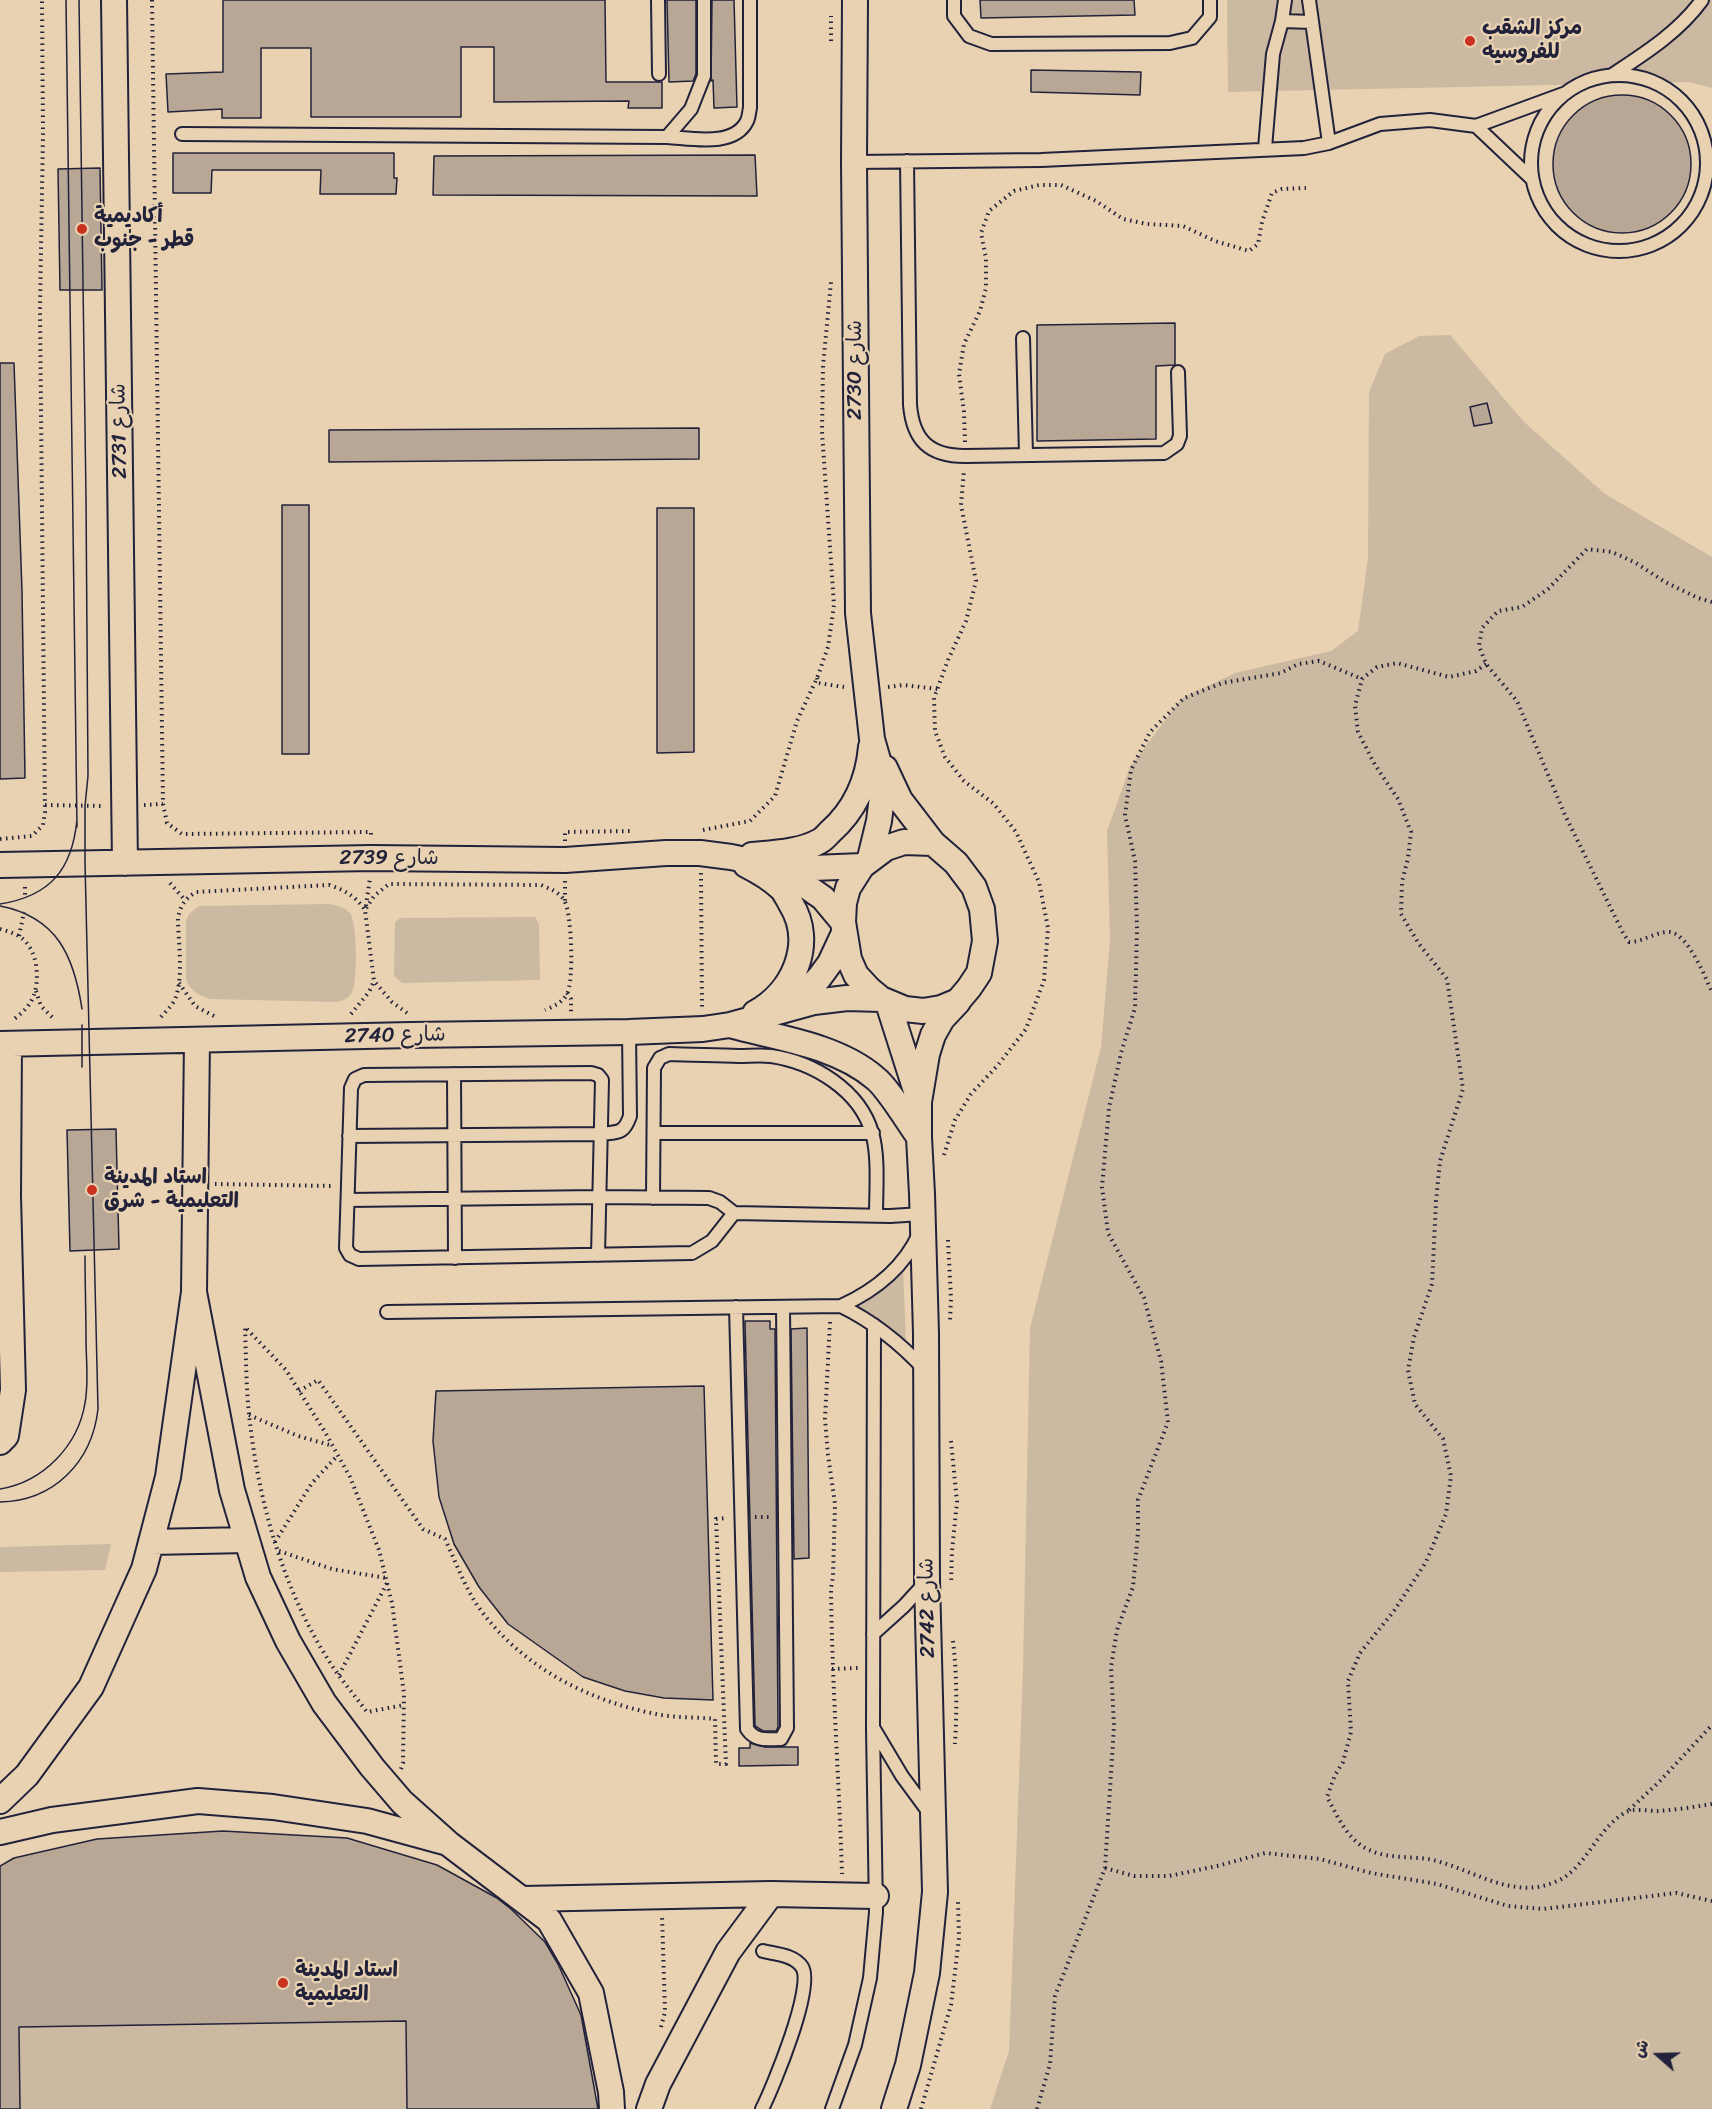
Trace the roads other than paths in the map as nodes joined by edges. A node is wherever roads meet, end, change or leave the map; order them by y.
1 (114, 0) edge
2 (658, 0) edge
3 (704, 0) edge
4 (750, 0) edge
5 (855, 0) edge
6 (954, 0) edge
7 (1209, 0) edge
8 (1285, 0) edge
9 (1309, 0) edge
10 (1702, 0) edge
11 (1282, 21) junction
12 (1312, 22) junction
13 (659, 74) dead end
14 (1612, 75) junction
15 (1566, 93) junction
16 (1476, 126) junction
17 (182, 134) dead end
18 (667, 137) junction
19 (1329, 142) junction
20 (1265, 148) junction
21 (906, 161) junction
22 (854, 162) junction
23 (1532, 179) junction
24 (1023, 338) dead end
25 (1178, 372) dead end
26 (1026, 455) junction
27 (872, 738) junction
28 (933, 843) junction
29 (731, 857) junction
30 (866, 862) junction
31 (125, 863) junction
32 (0, 865) edge
33 (778, 866) junction
34 (844, 927) junction
35 (884, 1001) junction
36 (958, 1001) junction
37 (788, 1009) junction
38 (730, 1025) junction
39 (629, 1032) junction
40 (197, 1040) junction
41 (5, 1044) edge
42 (454, 1074) junction
43 (919, 1102) junction
44 (654, 1133) junction
45 (873, 1133) junction
46 (601, 1134) junction
47 (349, 1136) junction
48 (454, 1136) junction
49 (919, 1137) junction
50 (599, 1197) junction
51 (454, 1198) junction
52 (653, 1198) junction
53 (348, 1200) junction
54 (734, 1213) junction
55 (876, 1215) junction
56 (923, 1219) junction
57 (598, 1255) junction
58 (455, 1258) junction
59 (194, 1292) junction
60 (837, 1306) junction
61 (736, 1307) junction
62 (783, 1307) junction
63 (387, 1312) dead end
64 (874, 1324) junction
65 (926, 1371) junction
66 (0, 1442) edge
67 (247, 1539) junction
68 (151, 1542) junction
69 (927, 1580) junction
70 (873, 1634) junction
71 (873, 1728) junction
72 (0, 1801) edge
73 (933, 1818) junction
74 (0, 1832) edge
75 (449, 1844) junction
76 (771, 1894) junction
77 (876, 1896) junction
78 (523, 1899) junction
79 (764, 1952) dead end
80 (612, 2109) edge
81 (649, 2109) edge
82 (762, 2109) edge
83 (832, 2109) edge
84 (894, 2109) edge

1 - 31 street, شارع 2731
2 - 13 lane
3 - 18 lane
4 - 18 lane
5 - 22 street, شارع 2730
6 - 7 lane
8 - 11 lane
9 - 12 lane
10 - 14 lane
11 - 12 lane
11 - 20 lane
12 - 19 lane
14 - 15 lane
14 - 23 lane
15 - 16 lane
15 - 23 lane
16 - 19 lane
16 - 23 lane
17 - 18 lane
19 - 20 lane
20 - 21 lane
21 - 22 lane
21 - 26 lane
22 - 27 street, شارع 2730
24 - 26 lane
25 - 26 lane
27 - 28 street, شارع 2730
27 - 29 street
27 - 30 street, شارع 2730
28 - 30 street
28 - 36 street
29 - 31 street, شارع 2739
29 - 33 street, شارع 2739
29 - 38 street
30 - 33 street, شارع 2739
30 - 34 street
31 - 32 street, شارع 2739
33 - 34 street, شارع 2739
34 - 35 street
34 - 37 street, شارع 2740
35 - 36 street
35 - 37 street, شارع 2740
35 - 43 street, شارع 2742
36 - 43 street, شارع 2742
37 - 38 street, شارع 2740
38 - 39 street, شارع 2740
38 - 49 street
39 - 40 street, شارع 2740
39 - 46 lane
40 - 41 street, شارع 2740
40 - 59 street
41 - 66 street
42 - 46 lane
42 - 47 lane
42 - 48 lane
43 - 49 street, شارع 2742
44 - 45 lane
44 - 45 lane
44 - 52 lane
45 - 55 lane
46 - 48 lane
46 - 50 lane
47 - 48 lane
47 - 53 lane
48 - 51 lane
49 - 56 street, شارع 2742
50 - 51 lane
50 - 52 lane
50 - 57 lane
51 - 53 lane
51 - 58 lane
52 - 54 lane
53 - 58 lane
54 - 55 lane
54 - 57 lane
55 - 56 lane
56 - 60 lane
56 - 65 street, شارع 2742
57 - 58 lane
59 - 67 street
59 - 68 street
60 - 62 lane
60 - 64 lane
61 - 62 lane
61 - 62 lane
61 - 63 lane
64 - 65 lane
64 - 70 lane
65 - 69 street, شارع 2742
67 - 68 street
67 - 75 street
68 - 72 street
69 - 70 lane
69 - 73 street, شارع 2742
70 - 71 lane
71 - 73 lane
71 - 77 lane
73 - 84 street, شارع 2742
74 - 75 street
75 - 78 street
76 - 77 street
76 - 78 street
76 - 81 street
77 - 83 lane
78 - 80 street
79 - 82 lane

